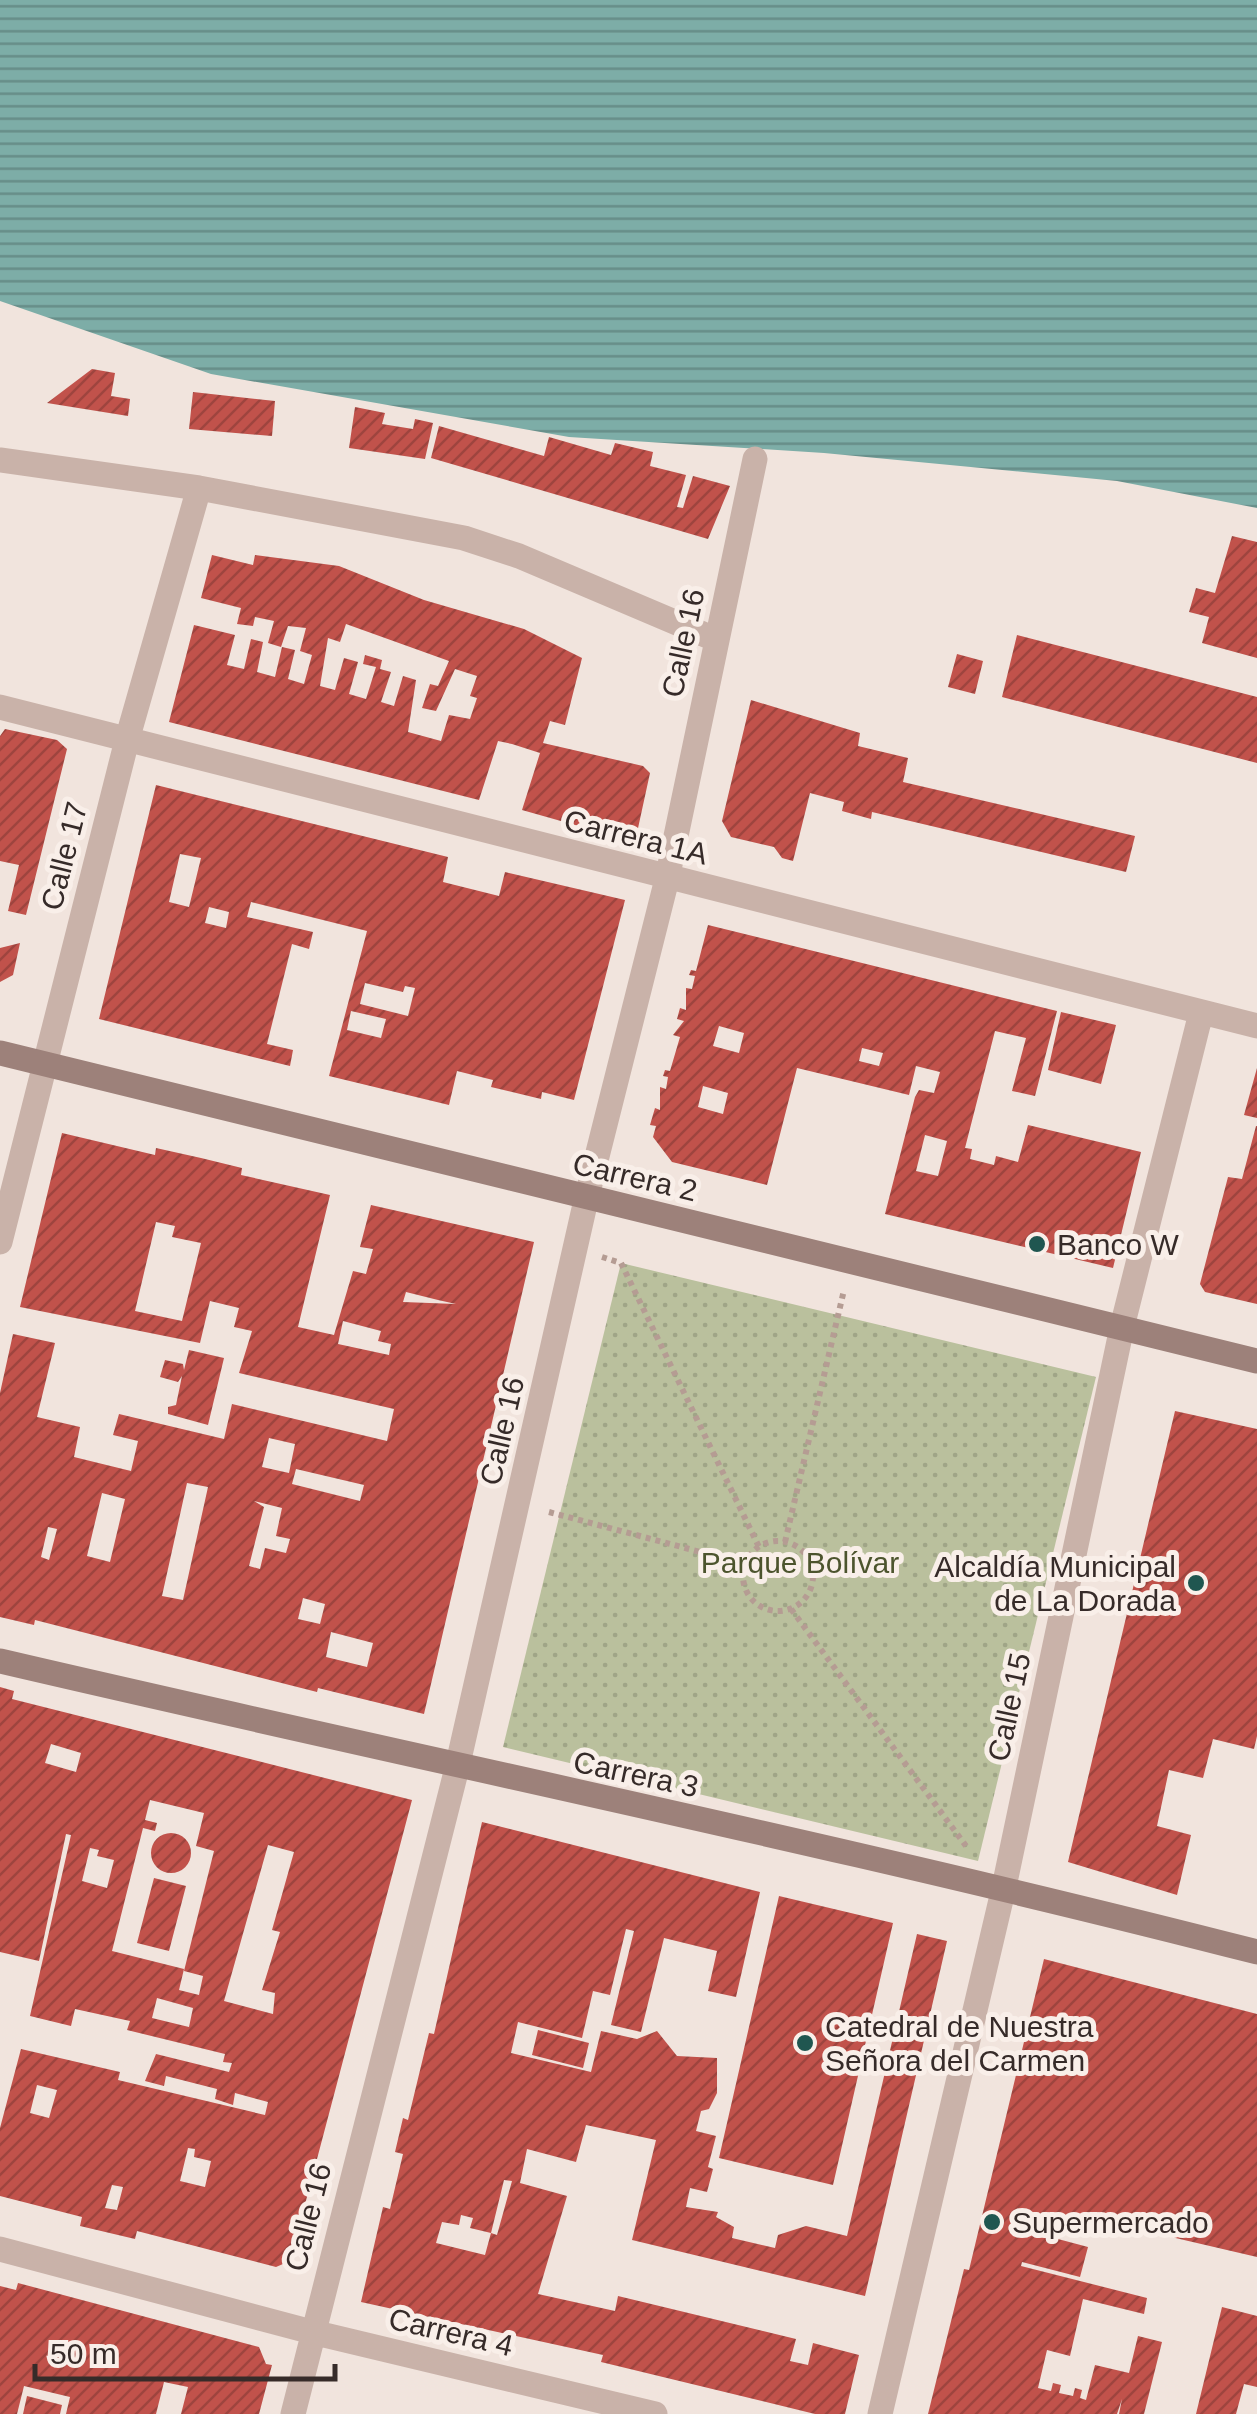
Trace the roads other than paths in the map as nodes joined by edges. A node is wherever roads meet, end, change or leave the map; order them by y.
1 (755, 459) dead end
2 (0, 460) edge
3 (199, 488) junction
4 (717, 640) junction
5 (0, 707) edge
6 (128, 740) junction
7 (667, 879) junction
8 (1201, 1013) junction
9 (1257, 1026) edge
10 (0, 1053) edge
11 (45, 1064) junction
12 (586, 1200) junction
13 (0, 1242) edge
14 (1122, 1328) junction
15 (1257, 1361) edge
16 (0, 1661) edge
17 (457, 1768) junction
18 (1004, 1887) junction
19 (1257, 1952) edge
20 (0, 2248) edge
21 (312, 2332) junction
22 (293, 2414) edge
23 (655, 2414) edge
24 (880, 2414) edge

1 - 4 street, Calle 16
2 - 3 street
3 - 4 street
3 - 6 street, Calle 17
4 - 7 street, Calle 16
5 - 6 street, Carrera 1A
6 - 7 street, Carrera 1A
6 - 11 street, Calle 17
7 - 8 street, Carrera 1A
7 - 12 street, Calle 16
8 - 9 street, Carrera 1A
8 - 14 street, Calle 15
10 - 11 main road, Carrera 2
11 - 12 main road, Carrera 2
11 - 13 street, Calle 17
12 - 14 main road, Carrera 2
12 - 17 street, Calle 16
14 - 15 main road, Carrera 2
14 - 18 street, Calle 15
16 - 17 main road, Carrera 3
17 - 18 main road, Carrera 3
17 - 21 street, Calle 16
18 - 19 main road, Carrera 3
18 - 24 street, Calle 15
20 - 21 street, Carrera 4
21 - 22 street, Calle 16
21 - 23 street, Carrera 4

